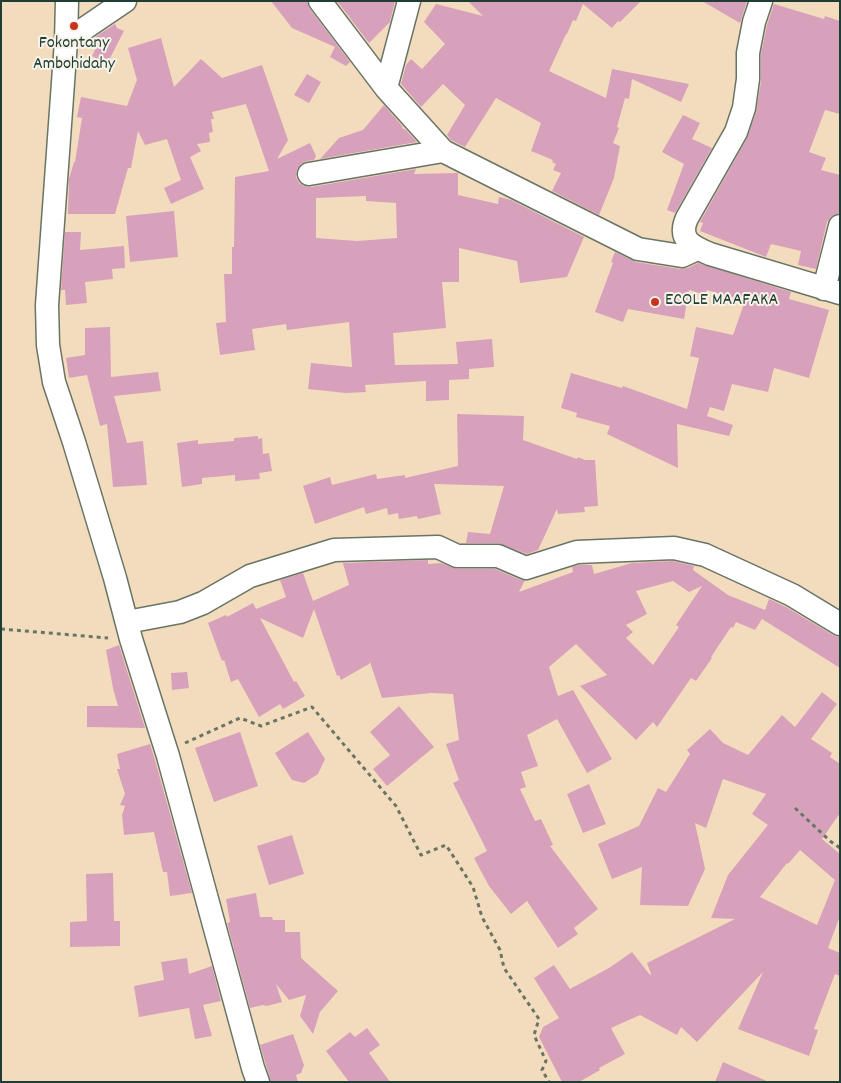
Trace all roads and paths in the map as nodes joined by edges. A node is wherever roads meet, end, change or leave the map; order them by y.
1 (66, 1) edge
2 (125, 1) edge
3 (320, 1) edge
4 (409, 1) edge
5 (761, 1) edge
6 (66, 41) junction
7 (386, 88) junction
8 (443, 151) junction
9 (309, 174) dead end
10 (840, 226) edge
11 (697, 249) junction
12 (832, 291) edge
13 (840, 624) edge
14 (1, 630) edge
15 (129, 631) junction
16 (166, 751) junction
17 (795, 808) dead end
18 (840, 848) edge
19 (258, 1082) edge
20 (549, 1082) edge

1 - 6 street
2 - 6 street
3 - 7 street
4 - 7 street
5 - 11 street
6 - 15 street
7 - 8 street
8 - 9 street
8 - 11 street
10 - 12 street
11 - 12 street
13 - 15 street
14 - 15 path
15 - 16 street
16 - 19 street
16 - 20 path
17 - 18 path

